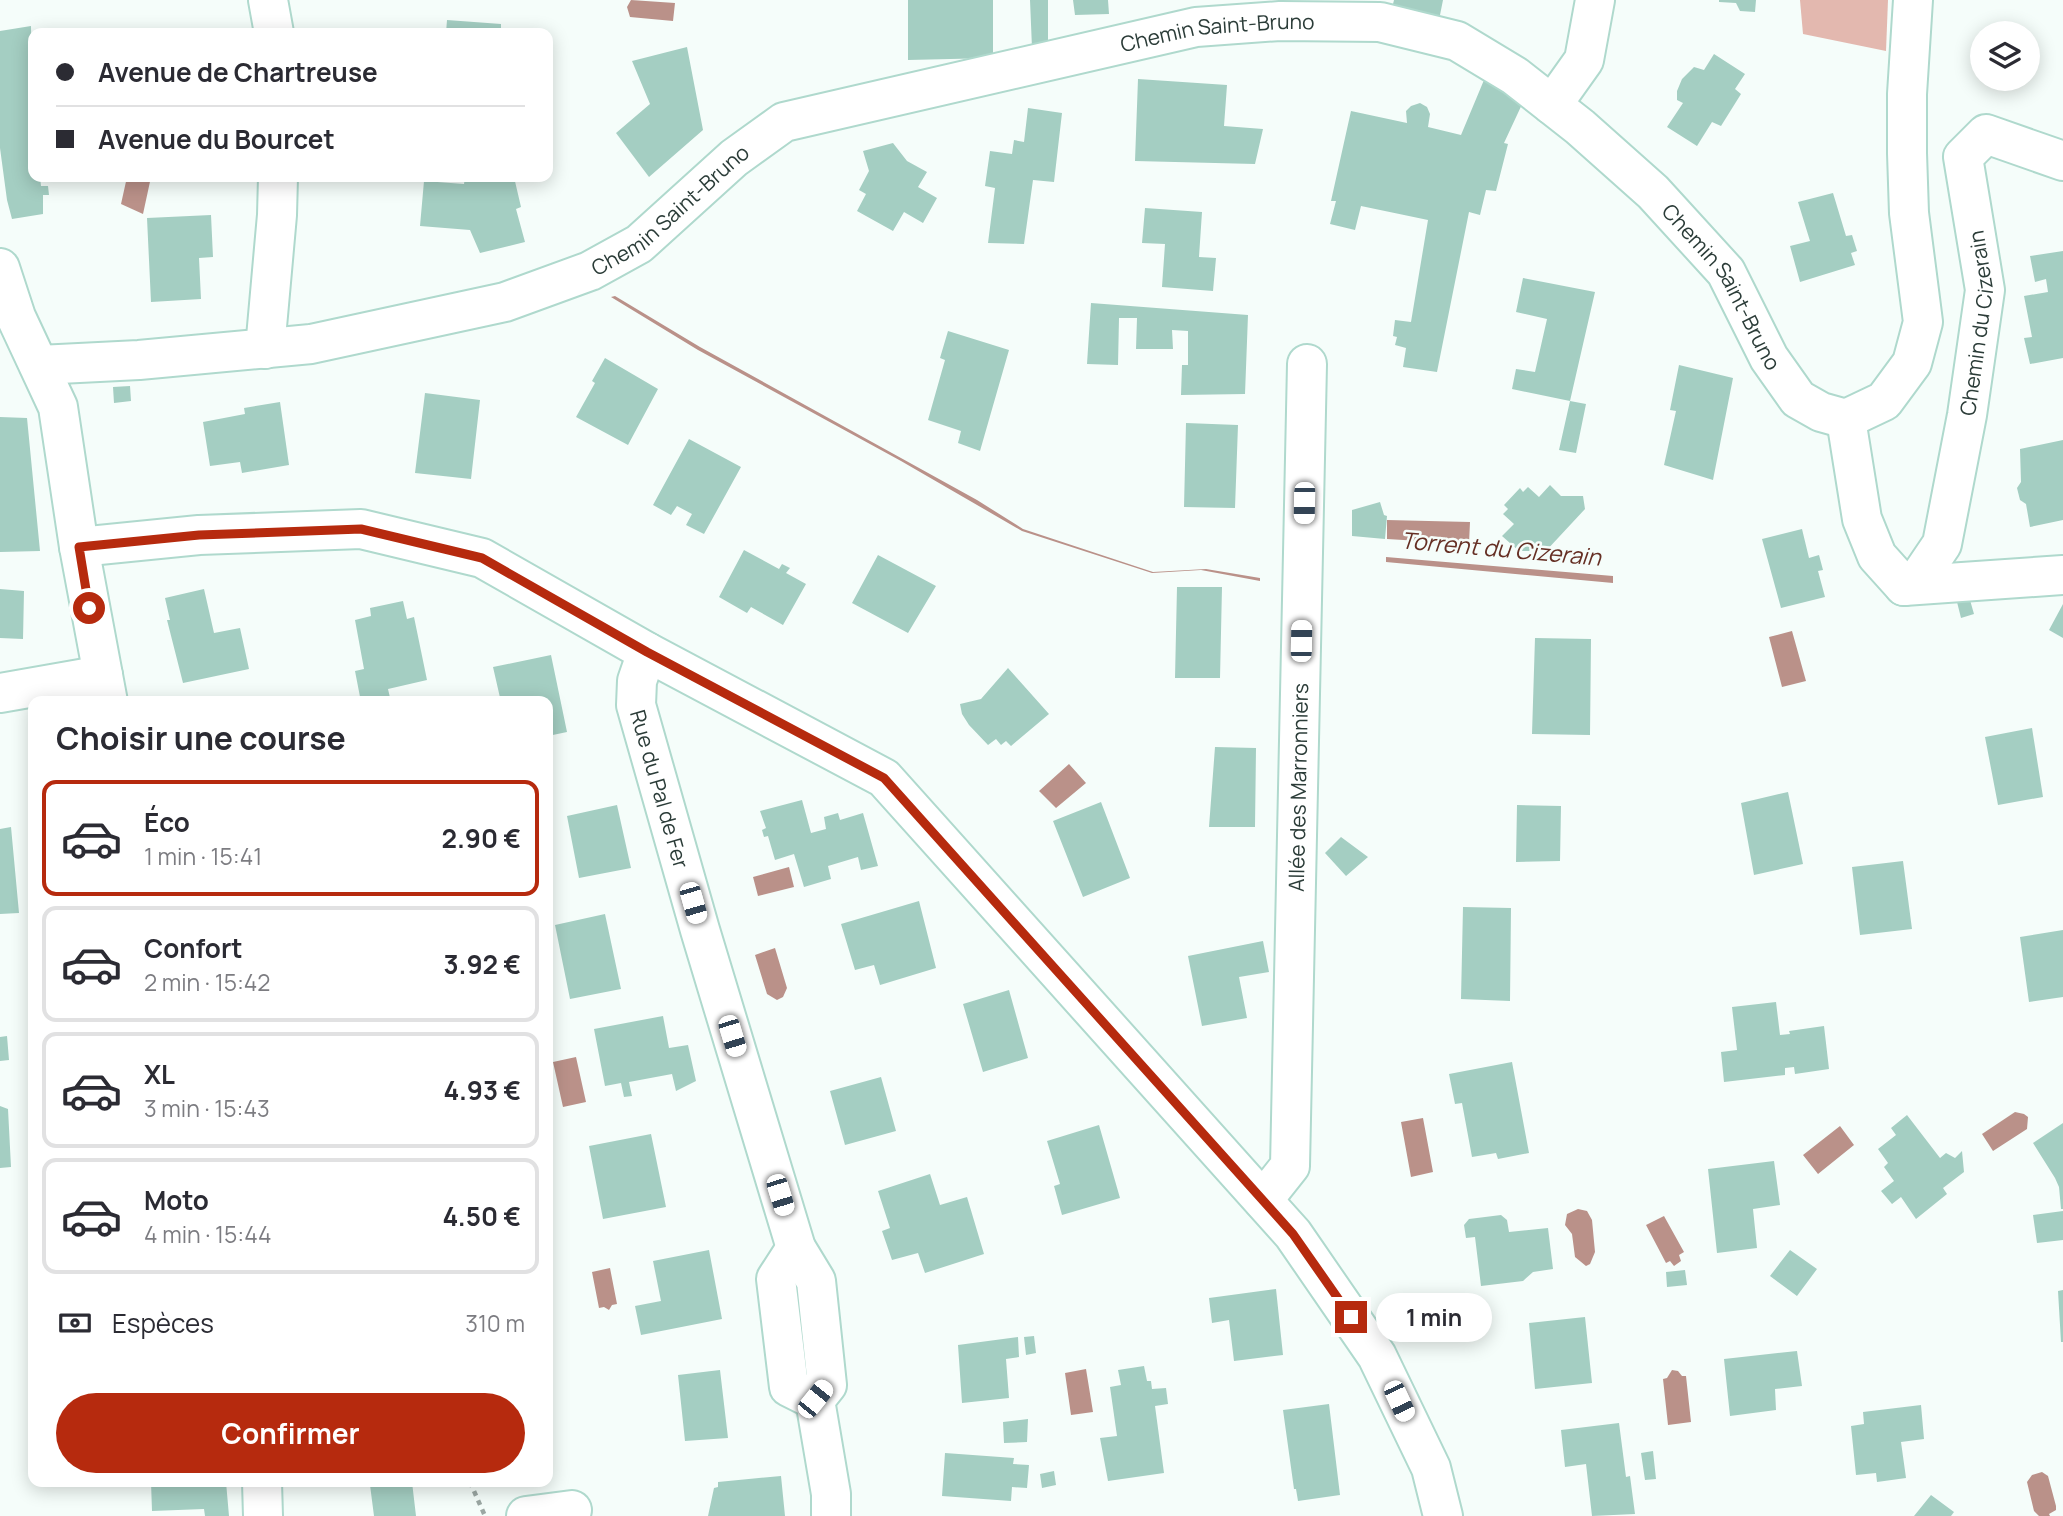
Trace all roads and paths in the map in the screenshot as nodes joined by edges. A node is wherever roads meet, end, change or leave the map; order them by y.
1 (268, 0) edge
2 (1595, 0) edge
3 (1913, 0) edge
4 (273, 28) edge
5 (1552, 105) junction
6 (2063, 161) edge
7 (278, 182) edge
8 (0, 268) edge
9 (11, 331) edge
10 (265, 349) junction
11 (1307, 364) dead end
12 (39, 365) junction
13 (1846, 419) junction
14 (79, 547) junction
15 (2063, 575) edge
16 (1904, 586) junction
17 (647, 652) junction
18 (105, 688) edge
19 (0, 693) edge
20 (1263, 1200) junction
21 (262, 1487) edge
22 (472, 1487) edge
23 (572, 1510) dead end
24 (263, 1516) edge
25 (485, 1516) edge
26 (526, 1516) edge
27 (831, 1516) edge
28 (1443, 1516) edge

1 - 4 street
2 - 5 street
3 - 13 street
5 - 10 street, Chemin Saint-Bruno
5 - 13 street, Chemin Saint-Bruno
6 - 16 street, Chemin du Cizerain
7 - 10 street
8 - 9 street
9 - 12 street
10 - 12 street, Chemin Saint-Bruno
11 - 20 street, Allée des Marronniers
12 - 14 street
13 - 16 street
14 - 17 street
14 - 18 street
15 - 16 street
17 - 20 street
17 - 27 street, Rue du Pal de Fer
18 - 19 street
20 - 28 street
21 - 24 street
22 - 25 path
23 - 26 street

